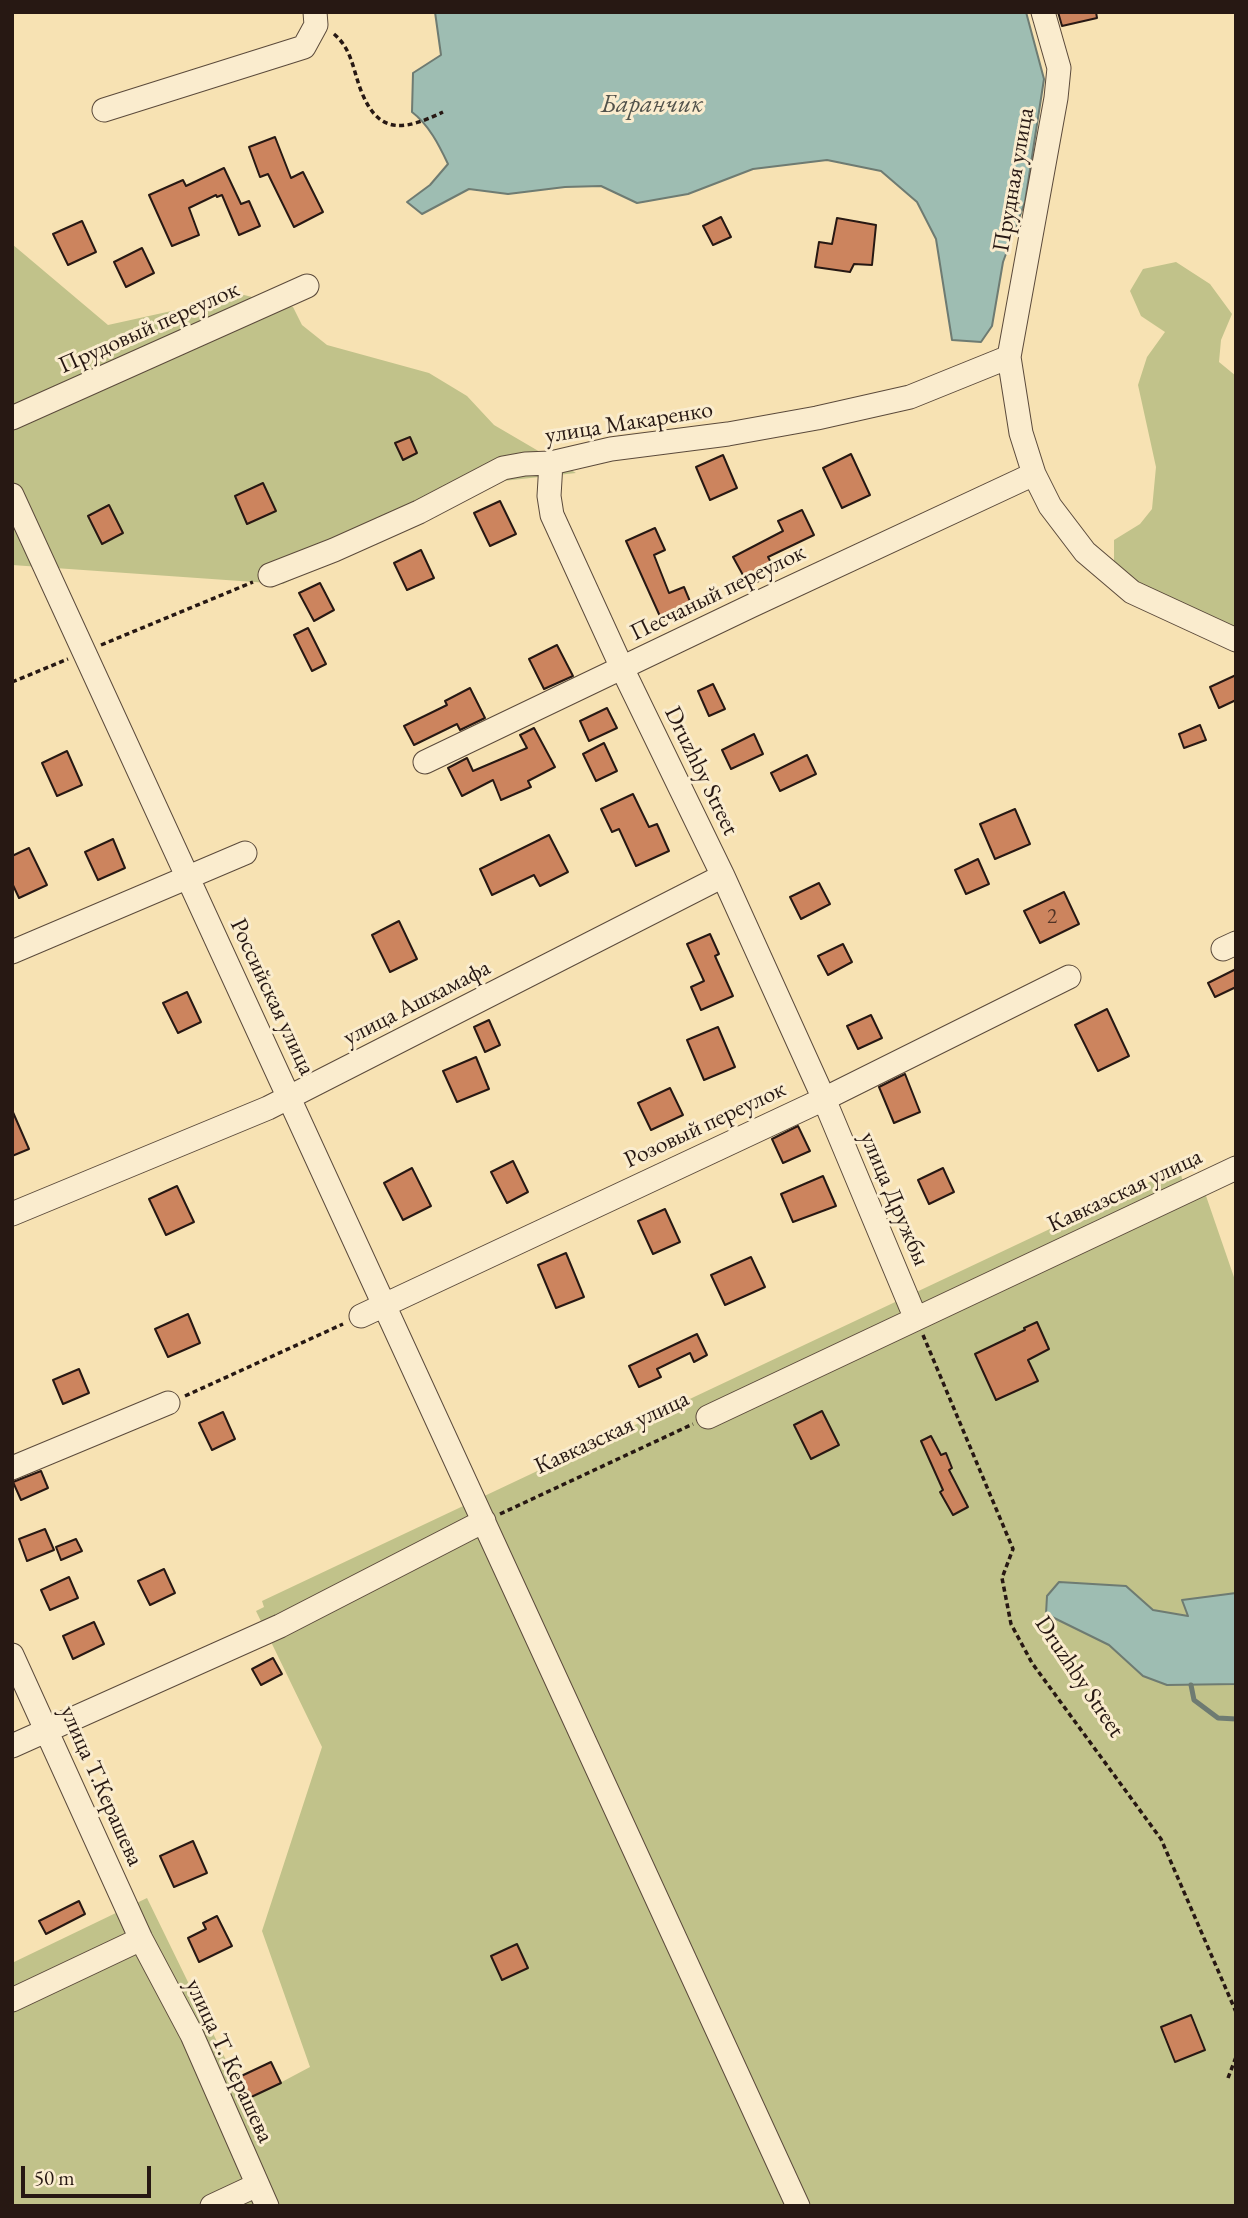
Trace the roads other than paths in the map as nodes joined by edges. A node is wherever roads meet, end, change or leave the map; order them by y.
1 (1043, 12) edge
2 (315, 18) edge
3 (104, 110) dead end
4 (307, 286) dead end
5 (1009, 357) junction
6 (12, 418) edge
7 (551, 463) junction
8 (1034, 474) junction
9 (12, 495) edge
10 (270, 575) road end
11 (1236, 640) edge
12 (622, 668) junction
13 (425, 761) dead end
14 (245, 853) dead end
15 (723, 876) junction
16 (188, 878) junction
17 (12, 953) edge
18 (1069, 977) dead end
19 (289, 1097) junction
20 (824, 1099) junction
21 (1236, 1168) edge
22 (12, 1214) edge
23 (385, 1305) junction
24 (361, 1316) road end
25 (916, 1319) junction
26 (169, 1403) road end
27 (708, 1418) road end
28 (12, 1468) edge
29 (484, 1521) junction
30 (12, 1655) edge
31 (48, 1730) junction
32 (12, 1746) edge
33 (141, 1939) junction
34 (12, 2000) edge
35 (262, 2195) edge
36 (212, 2206) edge
37 (797, 2206) edge

1 - 5 street, Прудная улица
2 - 3 street
4 - 6 street, Прудовый переулок
5 - 7 street, улица Макаренко
5 - 8 street, Прудная улица
7 - 10 street, улица Макаренко
7 - 12 street, Druzhby Street
8 - 11 street, Прудная улица
8 - 12 street, Песчаный переулок
9 - 16 street, Российская улица
12 - 13 street, Песчаный переулок
12 - 15 street, Druzhby Street
14 - 16 street
15 - 19 street, улица Ашхамафа
15 - 20 street, Druzhby Street
16 - 17 street
16 - 19 street, Российская улица
18 - 20 street, Розовый переулок
19 - 22 street, улица Ашхамафа
19 - 23 street, Российская улица
20 - 23 street, Розовый переулок
20 - 25 street, улица Дружбы
21 - 25 street, Кавказcкая улица
23 - 24 street, Розовый переулок
23 - 29 street, Российская улица
25 - 27 street, Кавказcкая улица
26 - 28 street
29 - 31 street
29 - 37 street, Российская улица
30 - 31 street, улица Т.Керашева
31 - 32 street
31 - 33 street, улица Т.Керашева
33 - 34 street
33 - 35 street, улица Т. Керашева
35 - 36 street

